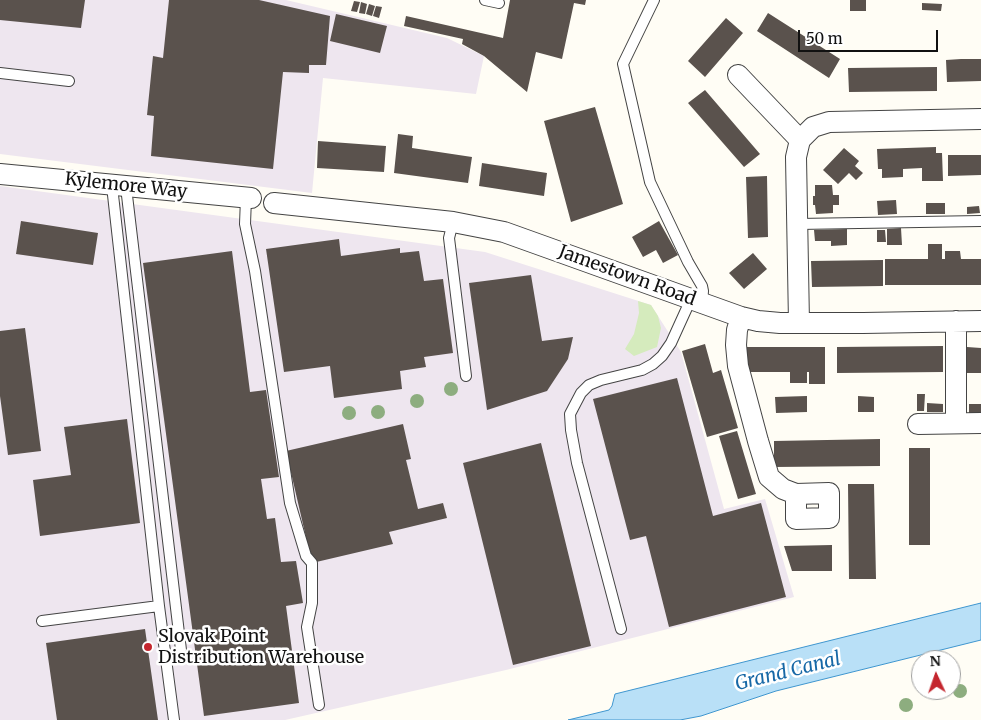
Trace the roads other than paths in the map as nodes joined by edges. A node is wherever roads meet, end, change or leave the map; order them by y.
1 (485, 0) edge
2 (654, 0) edge
3 (499, 3) dead end
4 (0, 73) edge
5 (738, 76) dead end
6 (68, 81) dead end
7 (981, 119) edge
8 (800, 140) junction
9 (0, 174) edge
10 (119, 186) junction
11 (249, 198) joint
12 (274, 203) dead end
13 (981, 220) edge
14 (453, 222) junction
15 (798, 224) junction
16 (697, 301) junction
17 (741, 317) junction
18 (956, 321) junction
19 (981, 321) edge
20 (799, 323) junction
21 (466, 376) dead end
22 (956, 423) junction
23 (981, 423) edge
24 (918, 424) dead end
25 (796, 494) dead end
26 (159, 606) junction
27 (42, 621) dead end
28 (621, 629) dead end
29 (181, 650) dead end
30 (319, 705) dead end
31 (174, 720) edge

1 - 3 lane
2 - 16 lane
4 - 6 lane
5 - 8 street
7 - 8 street
8 - 15 street
9 - 10 street, Kylemore Way
10 - 11 street, Kylemore Way
10 - 26 lane
10 - 29 lane
11 - 30 lane
12 - 14 street, Jamestown Road
13 - 15 lane
14 - 16 street, Jamestown Road
14 - 21 lane
15 - 20 street
16 - 17 street, Jamestown Road
16 - 28 lane
17 - 20 street, Jamestown Road
17 - 25 street
18 - 19 street, Jamestown Road
18 - 20 street, Jamestown Road
18 - 22 street
22 - 23 street
22 - 24 street
26 - 27 lane
26 - 31 lane

